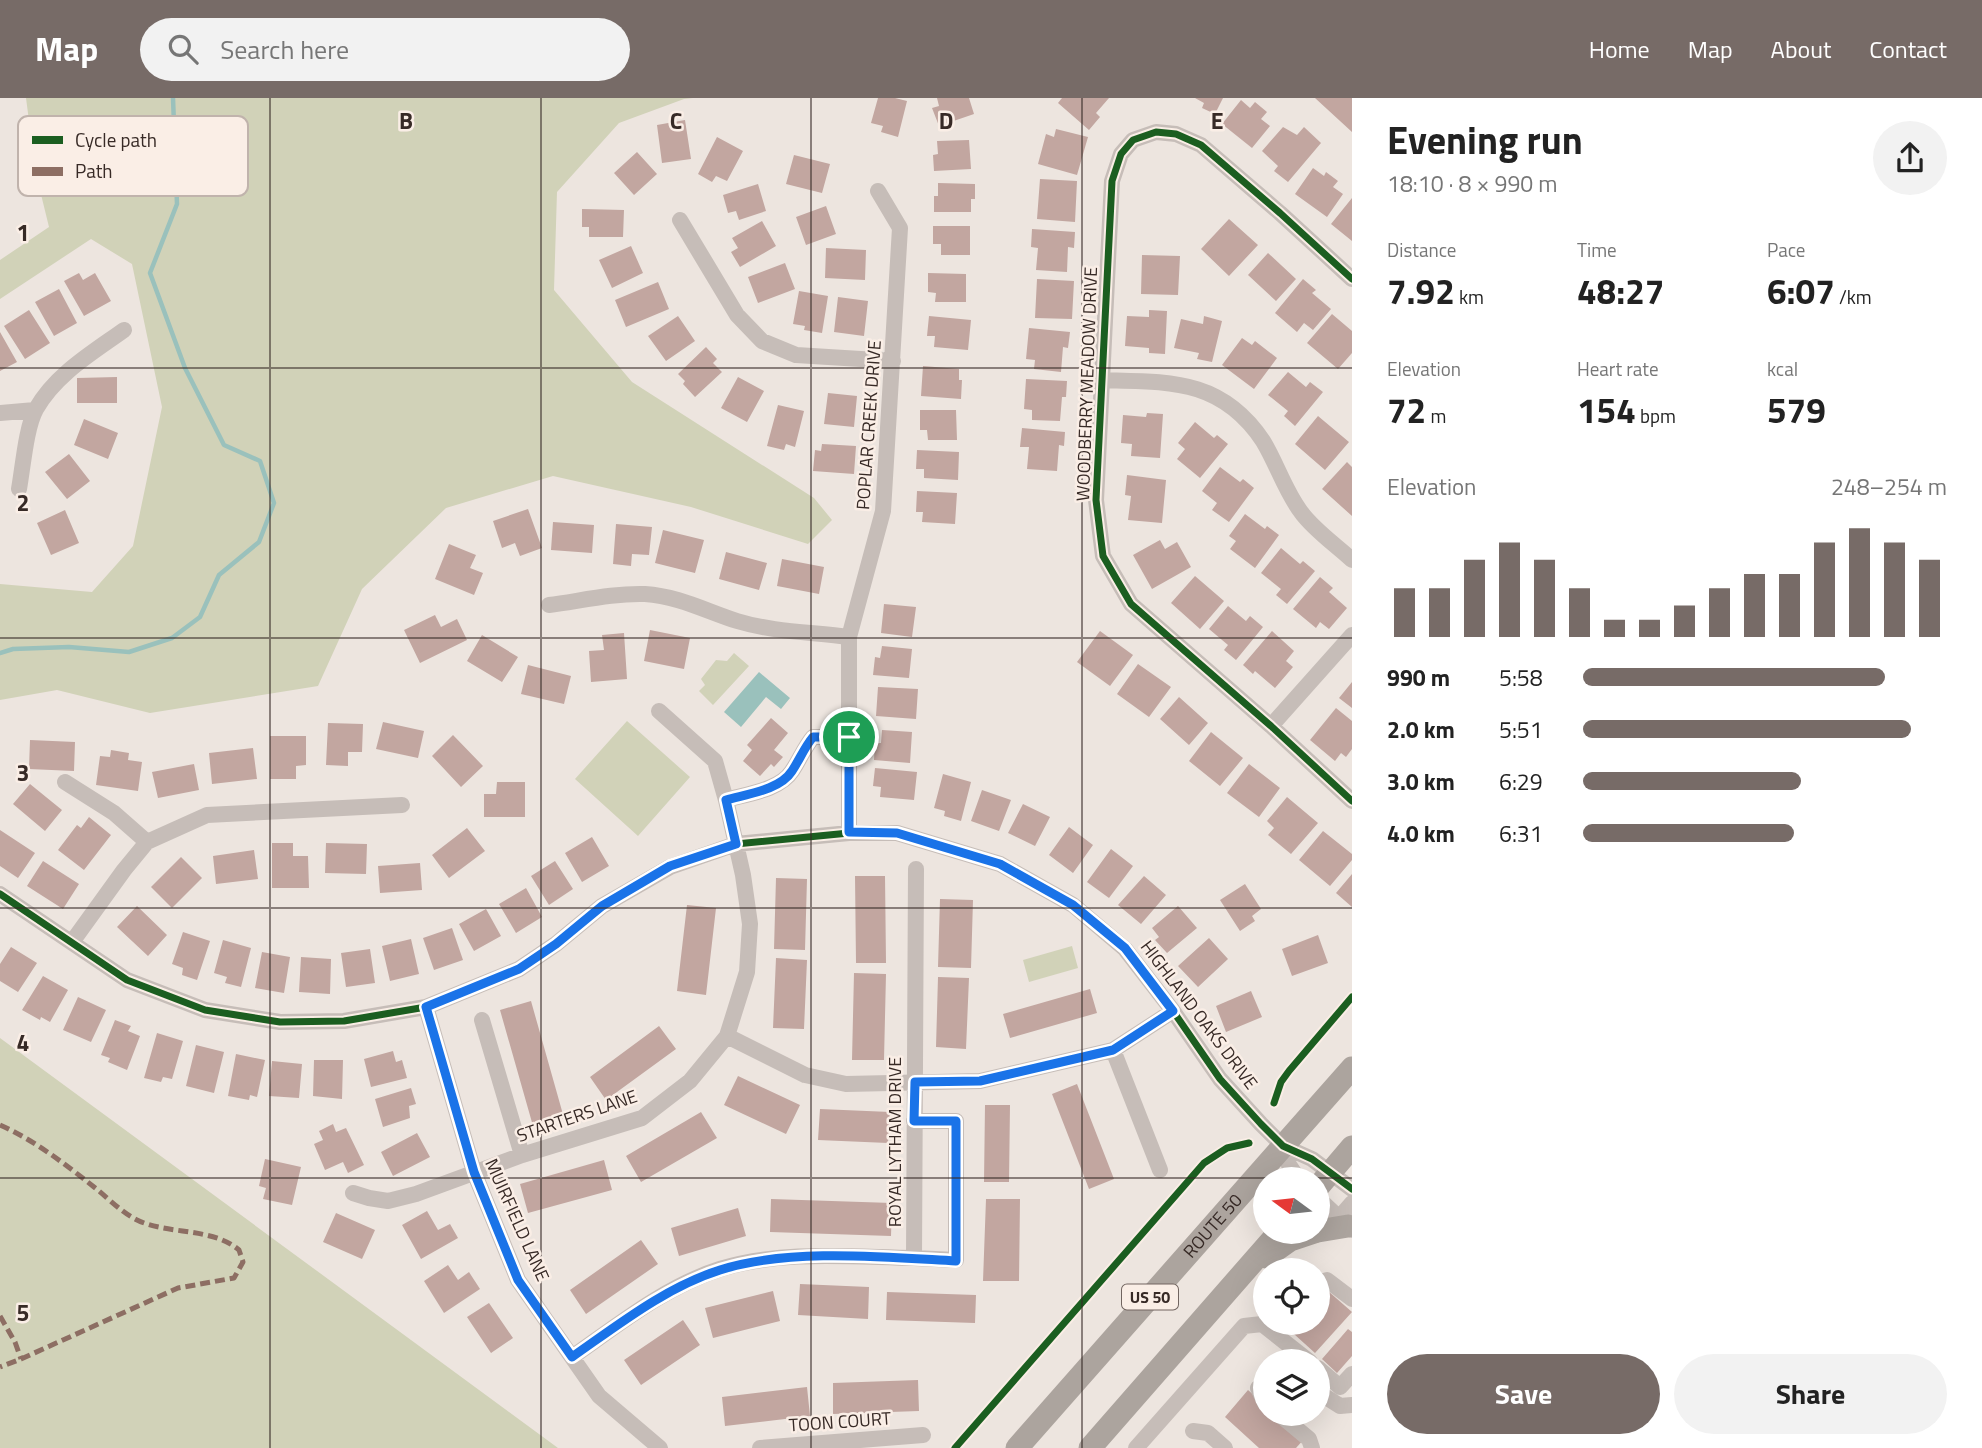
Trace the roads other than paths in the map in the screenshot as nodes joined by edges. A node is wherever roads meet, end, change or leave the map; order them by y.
1 (878, 191) dead end
2 (680, 220) dead end
3 (1352, 279) edge
4 (124, 330) dead end
5 (893, 361) junction
6 (1101, 380) junction
7 (35, 410) junction
8 (0, 413) edge
9 (19, 489) dead end
10 (1352, 560) edge
11 (549, 605) dead end
12 (1352, 635) edge
13 (849, 637) junction
14 (659, 711) dead end
15 (1271, 726) junction
16 (849, 737) junction
17 (65, 782) dead end
18 (726, 800) junction
19 (1352, 801) edge
20 (402, 805) dead end
21 (849, 832) junction
22 (147, 842) junction
23 (736, 844) junction
24 (916, 869) dead end
25 (0, 894) edge
26 (72, 942) junction
27 (426, 1007) junction
28 (1173, 1011) junction
29 (482, 1020) dead end
30 (727, 1036) junction
31 (1113, 1050) junction
32 (1352, 1068) edge
33 (915, 1082) junction
34 (914, 1121) junction
35 (1283, 1146) junction
36 (1352, 1147) edge
37 (522, 1155) junction
38 (1290, 1167) edge
39 (1317, 1167) edge
40 (1160, 1170) dead end
41 (474, 1172) junction
42 (1330, 1173) edge
43 (1330, 1182) edge
44 (1352, 1189) edge
45 (353, 1193) dead end
46 (1352, 1203) edge
47 (1330, 1209) edge
48 (1347, 1225) edge
49 (1268, 1244) edge
50 (1284, 1244) edge
51 (914, 1258) junction
52 (1243, 1272) junction
53 (1330, 1282) edge
54 (1352, 1300) edge
55 (1253, 1326) edge
56 (572, 1357) junction
57 (1352, 1374) edge
58 (1330, 1378) edge
59 (1330, 1400) edge
60 (1352, 1405) edge
61 (1293, 1426) edge
62 (1193, 1431) dead end
63 (923, 1435) dead end
64 (1142, 1446) edge
65 (660, 1448) edge
66 (760, 1448) edge
67 (1017, 1448) edge
68 (1090, 1448) edge
69 (1225, 1448) edge
70 (1312, 1448) edge

1 - 5 street, POPLAR CREEK DRIVE
2 - 5 street
3 - 6 street, WOODBERRY MEADOW DRIVE
4 - 7 street
5 - 13 street, POPLAR CREEK DRIVE
6 - 10 street
6 - 15 street, WOODBERRY MEADOW DRIVE
7 - 8 street
7 - 9 street
11 - 13 street
12 - 15 street
13 - 16 street, POPLAR CREEK DRIVE
14 - 18 street, STARTERS LANE
15 - 19 street, WOODBERRY MEADOW DRIVE
16 - 18 street
16 - 21 street, POPLAR CREEK DRIVE
17 - 22 street
18 - 23 street, STARTERS LANE
20 - 22 street
21 - 23 street, HIGHLAND OAKS DRIVE
21 - 28 street, HIGHLAND OAKS DRIVE
22 - 26 street
23 - 27 street, HIGHLAND OAKS DRIVE
23 - 30 street, STARTERS LANE
24 - 33 street, ROYAL LYTHAM DRIVE
25 - 26 street, HIGHLAND OAKS DRIVE
26 - 27 street, HIGHLAND OAKS DRIVE
27 - 41 street, MUIRFIELD LANE
28 - 31 street
28 - 35 street, HIGHLAND OAKS DRIVE
29 - 37 street
30 - 33 street
30 - 37 street, STARTERS LANE
31 - 33 street
31 - 40 street
32 - 35 highway, ROUTE 50 / US 50
33 - 34 street, ROYAL LYTHAM DRIVE
34 - 51 street, ROYAL LYTHAM DRIVE
34 - 51 street
35 - 38 street
35 - 39 street
35 - 67 highway, ROUTE 50 / US 50
36 - 42 highway
37 - 41 street, STARTERS LANE
41 - 45 street, STARTERS LANE
41 - 56 street, MUIRFIELD LANE
43 - 44 street
46 - 48 street
47 - 48 street
49 - 52 highway, US 50
50 - 52 highway
51 - 56 street
52 - 68 highway, US 50
53 - 54 street
55 - 64 street
56 - 65 street, MUIRFIELD LANE
57 - 58 street
59 - 60 street
61 - 70 street
62 - 69 street
63 - 66 street, TOON COURT

